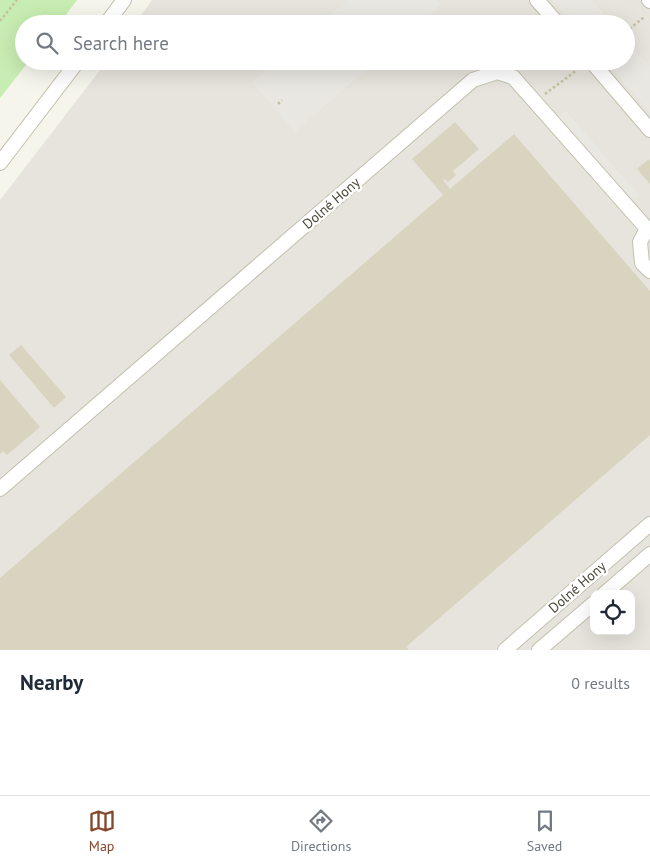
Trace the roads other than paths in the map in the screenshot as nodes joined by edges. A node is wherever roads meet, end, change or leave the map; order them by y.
1 (124, 0) edge
2 (537, 0) edge
3 (113, 15) edge
4 (550, 15) edge
5 (71, 70) edge
6 (599, 70) edge
7 (650, 130) edge
8 (0, 162) edge
9 (649, 231) edge
10 (650, 271) edge
11 (0, 489) edge
12 (650, 524) edge
13 (650, 554) edge
14 (609, 590) edge
15 (590, 606) edge
16 (505, 650) edge
17 (539, 650) edge

1 - 3 street
2 - 4 street
5 - 8 street
6 - 7 street
9 - 10 street
9 - 11 street, Dolné Hony
12 - 16 street, Dolné Hony
13 - 14 street
15 - 17 street

